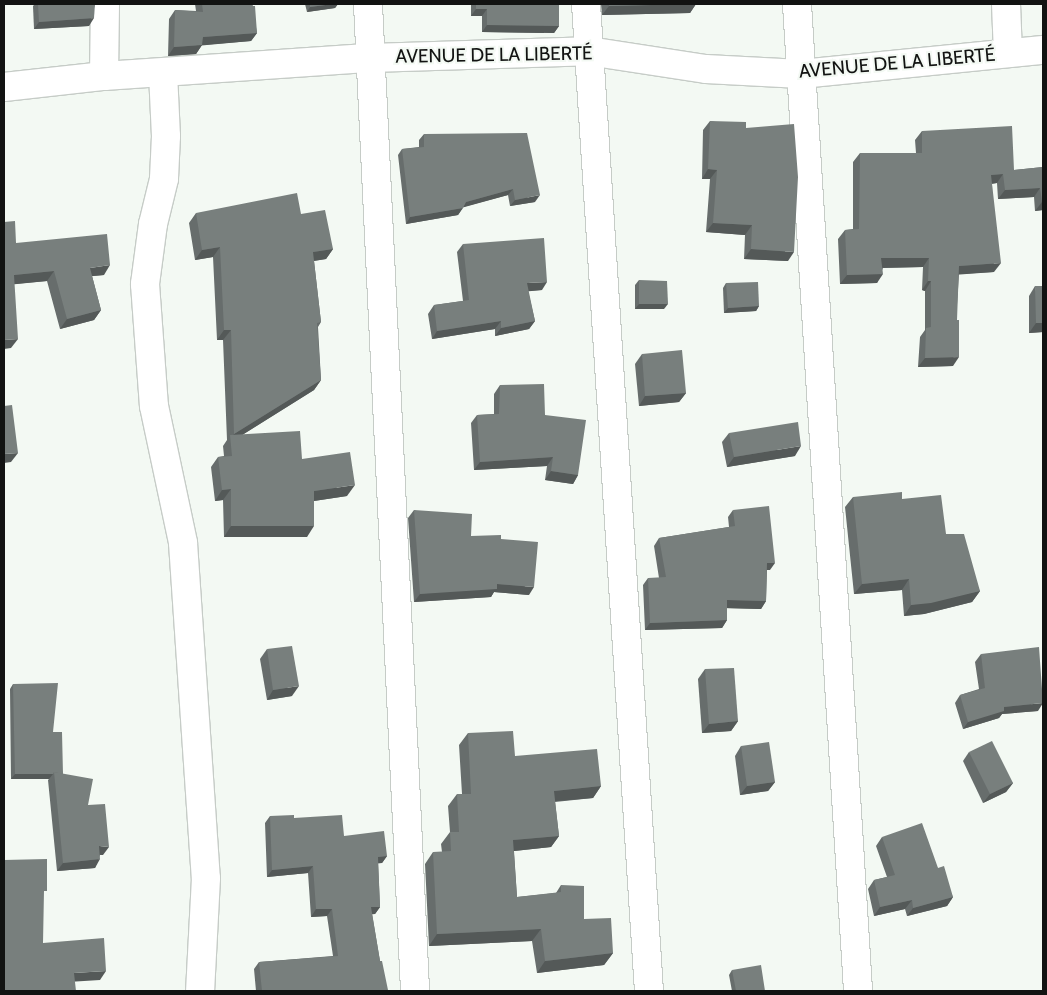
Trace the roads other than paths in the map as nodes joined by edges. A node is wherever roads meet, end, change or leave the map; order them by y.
1 (105, 4) edge
2 (368, 4) edge
3 (586, 4) edge
4 (797, 4) edge
5 (1006, 4) edge
6 (1043, 50) edge
7 (588, 51) junction
8 (1008, 53) junction
9 (370, 58) junction
10 (163, 73) junction
11 (802, 74) junction
12 (104, 76) junction
13 (4, 88) edge
14 (200, 991) edge
15 (415, 991) edge
16 (649, 991) edge
17 (858, 991) edge

1 - 12 street
2 - 9 street
3 - 7 street
4 - 11 street
5 - 8 street
6 - 8 street, AVENUE DE LA LIBERTÉ
7 - 9 street, AVENUE DE LA LIBERTÉ
7 - 11 street, AVENUE DE LA LIBERTÉ
7 - 16 street
8 - 11 street, AVENUE DE LA LIBERTÉ
9 - 10 street, AVENUE DE LA LIBERTÉ
9 - 15 street
10 - 12 street, AVENUE DE LA LIBERTÉ
10 - 14 street
11 - 17 street
12 - 13 street, AVENUE DE LA LIBERTÉ

